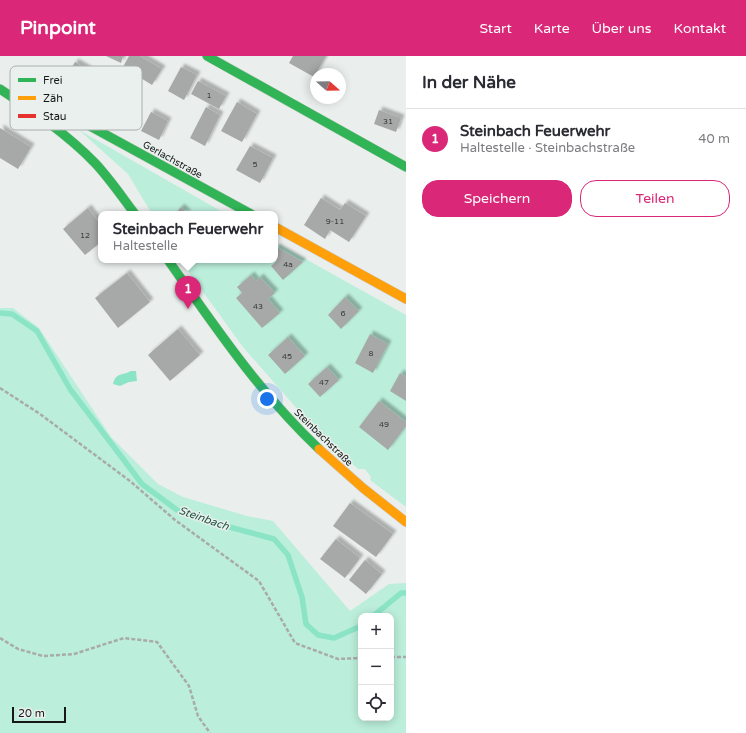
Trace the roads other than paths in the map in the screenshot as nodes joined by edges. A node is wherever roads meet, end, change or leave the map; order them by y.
1 (207, 56) edge
2 (0, 89) edge
3 (10, 96) edge
4 (56, 130) edge
5 (97, 130) edge
6 (406, 167) edge
7 (133, 211) edge
8 (246, 211) edge
9 (278, 229) edge
10 (170, 263) edge
11 (406, 299) edge
12 (406, 522) edge

1 - 6 street
2 - 3 street
4 - 7 street
5 - 8 street, Gerlachstraße
9 - 11 street
10 - 12 street, Steinbachstraße

